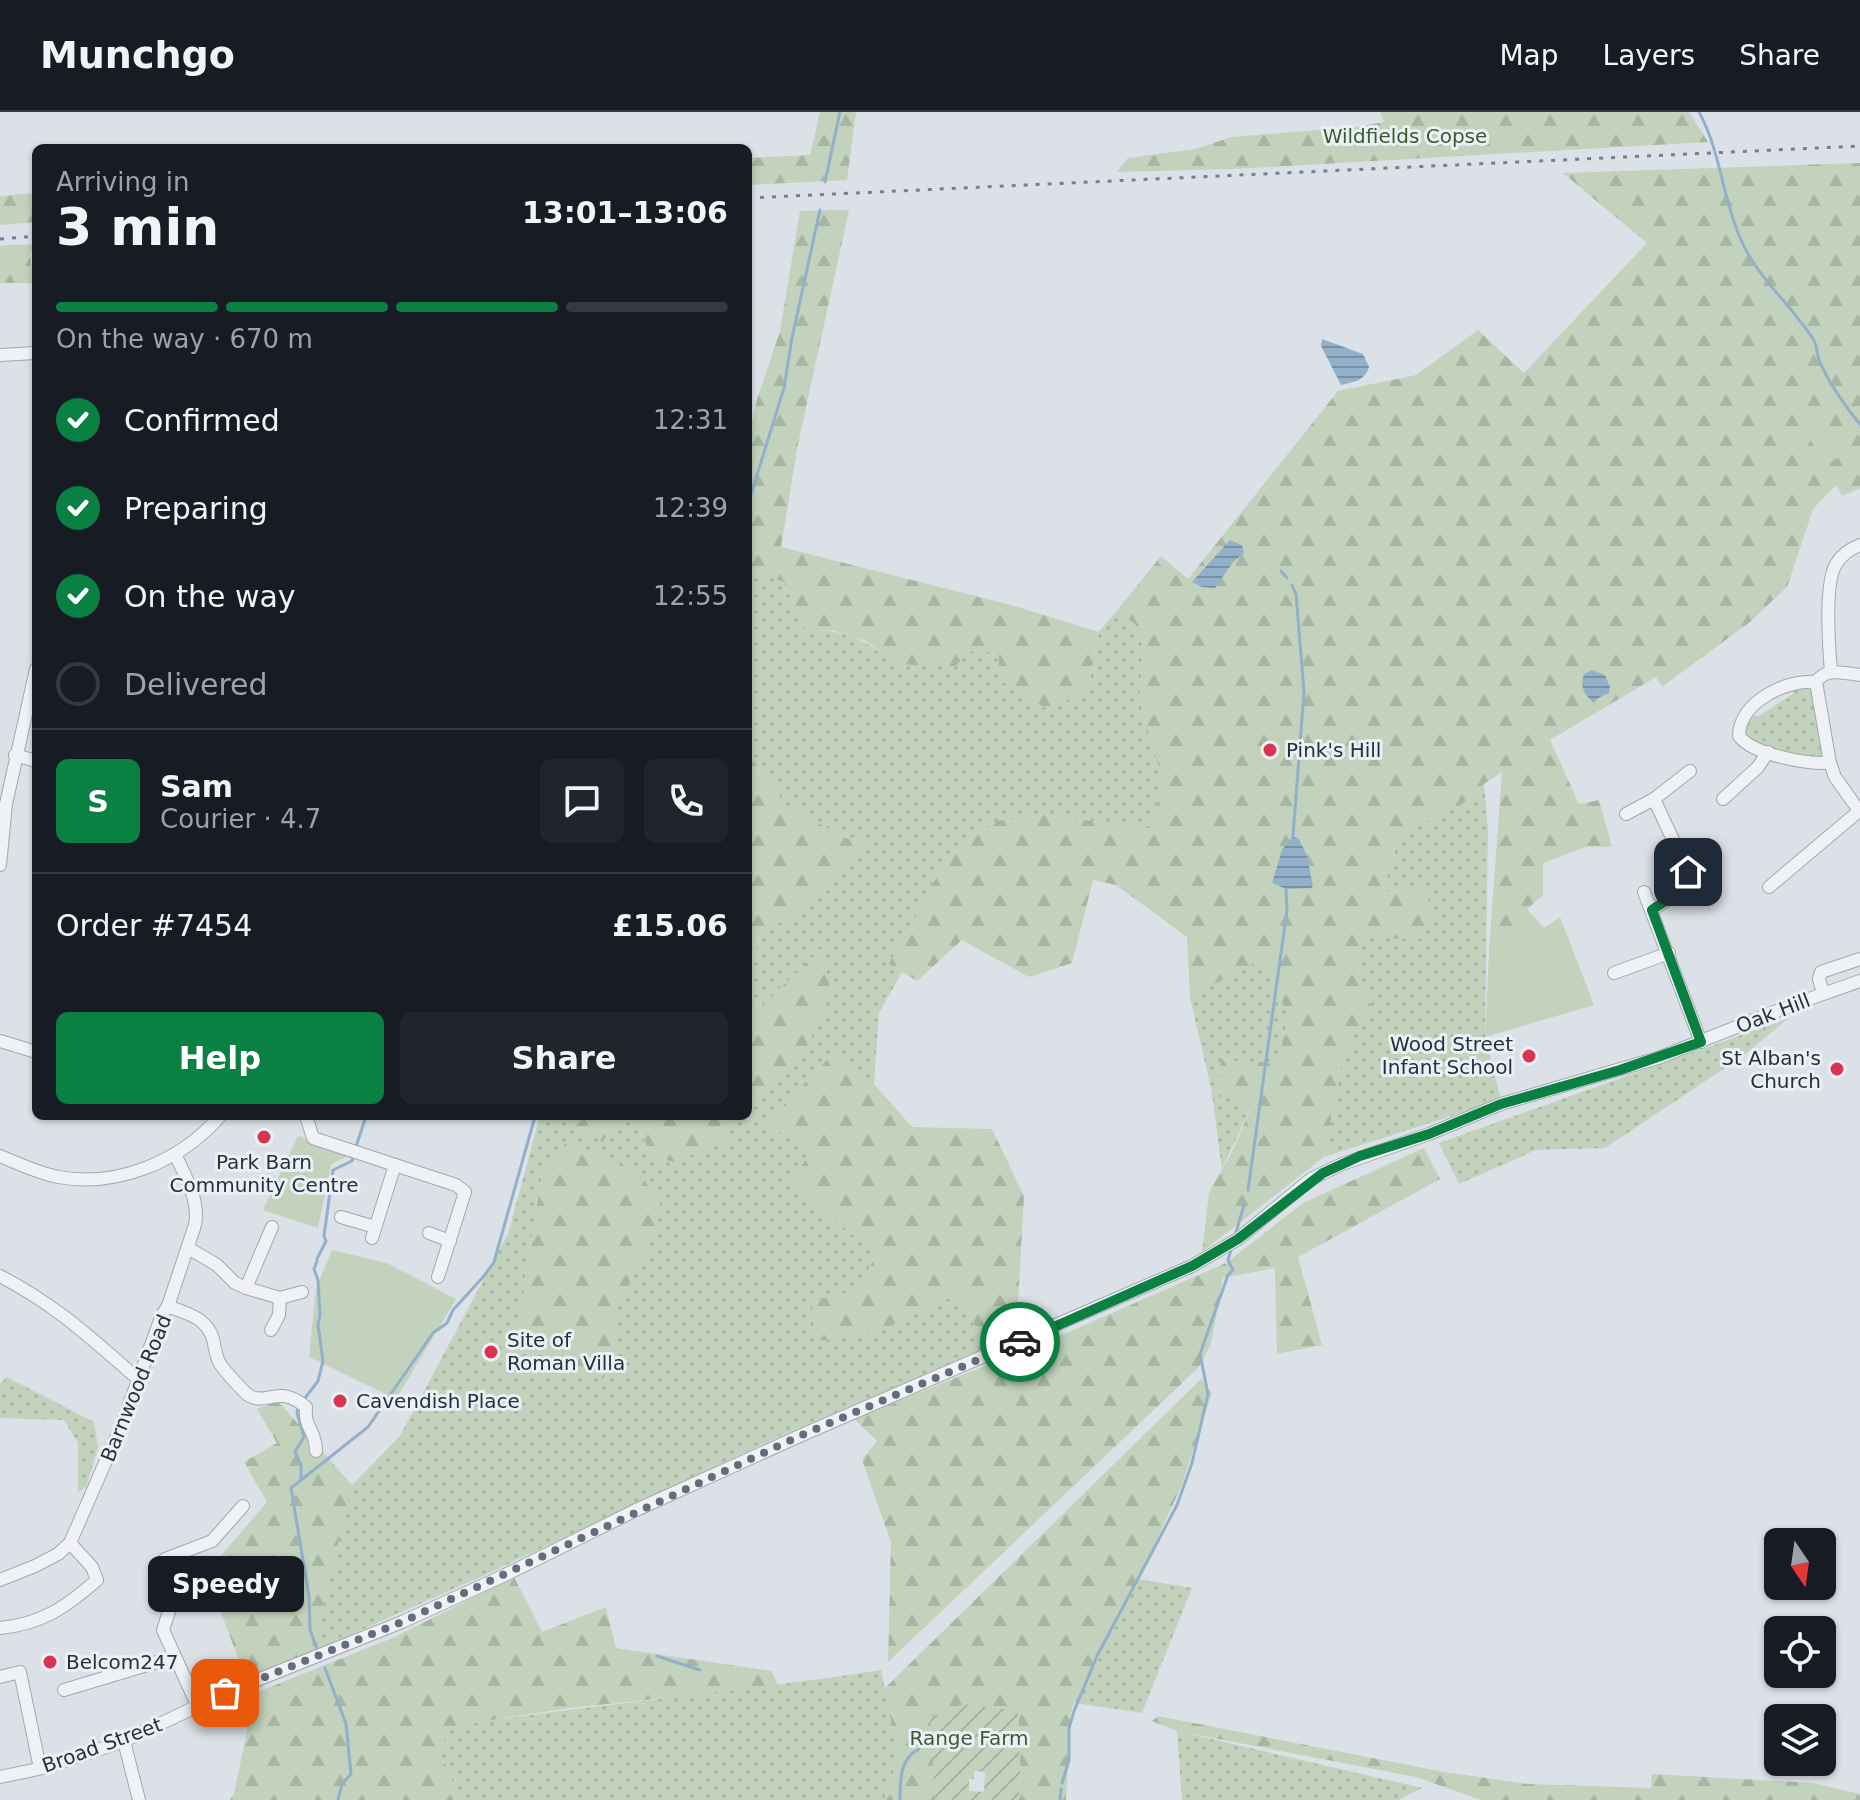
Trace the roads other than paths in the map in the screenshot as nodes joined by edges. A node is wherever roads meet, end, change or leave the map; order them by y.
1 (32, 353) edge
2 (0, 355) edge
3 (1860, 545) edge
4 (1831, 672) junction
5 (1860, 675) edge
6 (1816, 682) junction
7 (32, 685) edge
8 (1768, 752) junction
9 (15, 755) junction
10 (32, 760) edge
11 (1830, 763) junction
12 (1690, 771) dead end
13 (1654, 799) junction
14 (1723, 799) dead end
15 (1860, 812) edge
16 (1626, 814) dead end
17 (0, 865) edge
18 (1769, 887) dead end
19 (1644, 892) dead end
20 (1652, 910) junction
21 (1669, 953) junction
22 (1860, 959) edge
23 (1614, 973) dead end
24 (1860, 981) edge
25 (1823, 993) junction
26 (0, 1041) edge
27 (1701, 1042) junction
28 (32, 1051) edge
29 (216, 1120) edge
30 (307, 1120) edge
31 (175, 1154) junction
32 (0, 1156) edge
33 (395, 1165) junction
34 (341, 1217) dead end
35 (272, 1227) dead end
36 (429, 1233) dead end
37 (450, 1241) junction
38 (188, 1248) junction
39 (1210, 1257) joint
40 (0, 1276) edge
41 (438, 1277) dead end
42 (246, 1288) junction
43 (302, 1292) dead end
44 (280, 1298) junction
45 (168, 1306) junction
46 (271, 1330) dead end
47 (138, 1379) junction
48 (316, 1451) dead end
49 (243, 1506) dead end
50 (70, 1543) junction
51 (0, 1580) edge
52 (0, 1628) edge
53 (174, 1657) junction
54 (0, 1677) edge
55 (64, 1690) dead end
56 (198, 1707) junction
57 (124, 1741) junction
58 (40, 1768) junction
59 (0, 1777) edge
60 (139, 1800) edge

1 - 2 street
3 - 4 street
4 - 5 street
4 - 6 street
6 - 8 street
6 - 11 street
7 - 9 street
8 - 11 street
8 - 14 street
9 - 10 street
9 - 17 street
11 - 15 street
12 - 13 street
13 - 16 street
13 - 20 street
15 - 18 street
19 - 20 street
20 - 21 street
21 - 23 street
21 - 27 street
22 - 25 street
24 - 25 street, Oak Hill
25 - 27 street, Oak Hill
26 - 28 street
27 - 39 street, Oak Hill
29 - 31 street
30 - 33 street
31 - 32 street
31 - 38 street, Barnwood Road
33 - 34 street
33 - 37 street
35 - 42 street
36 - 37 street
37 - 41 street
38 - 42 street
38 - 45 street, Barnwood Road
39 - 56 street, Broad Street
40 - 47 street
42 - 44 street
43 - 44 street
44 - 46 street
45 - 47 street, Barnwood Road
45 - 48 street
47 - 50 street, Barnwood Road
49 - 53 street
50 - 51 street
50 - 52 street
53 - 55 street
53 - 56 street
54 - 58 street
56 - 57 street, Broad Street
57 - 58 street, Broad Street
57 - 60 street
58 - 59 street, Broad Street

